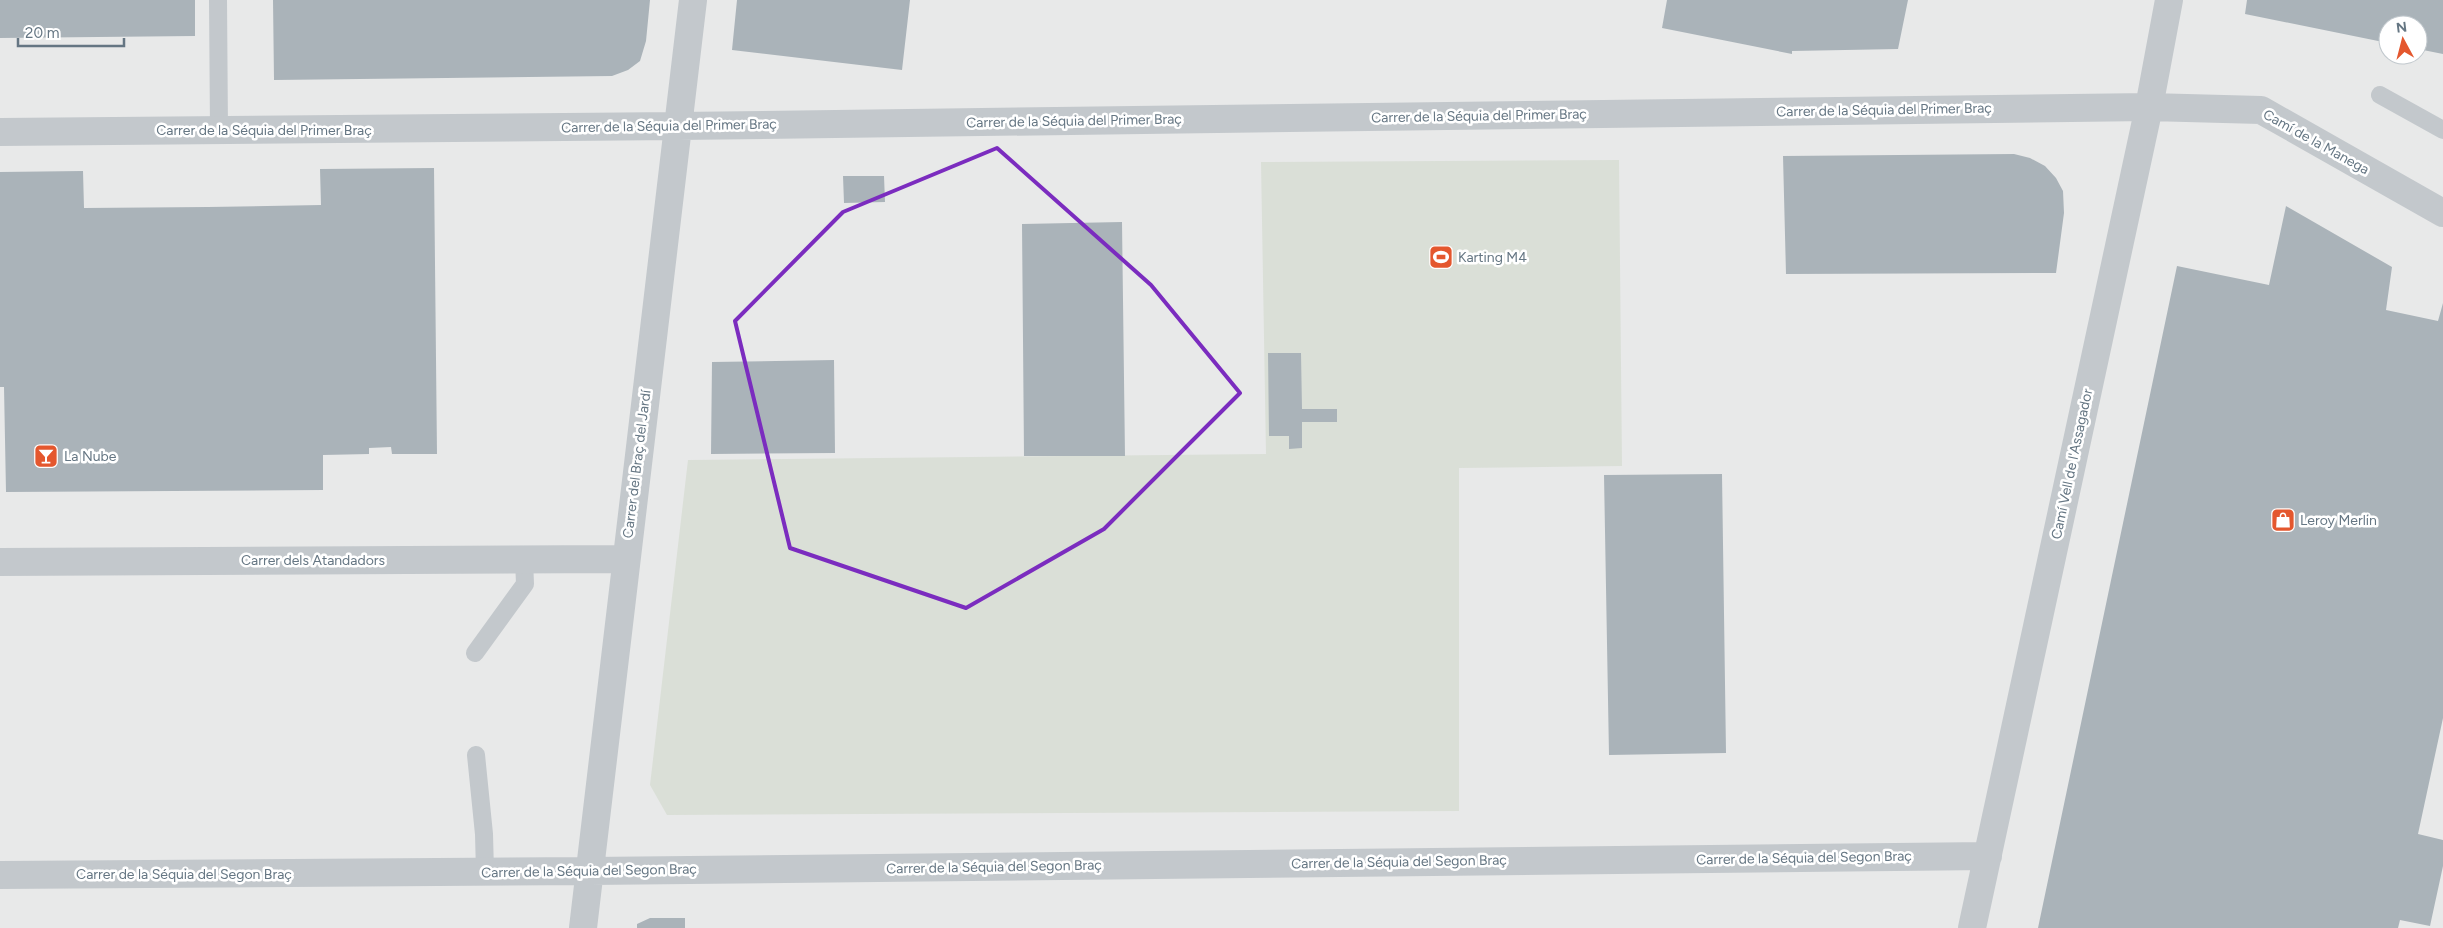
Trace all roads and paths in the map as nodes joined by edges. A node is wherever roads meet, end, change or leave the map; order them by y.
1 (218, 0) edge
2 (693, 0) edge
3 (2168, 0) edge
4 (2380, 95) dead end
5 (2148, 107) junction
6 (677, 126) junction
7 (219, 130) junction
8 (2443, 130) edge
9 (0, 132) edge
10 (2443, 213) edge
11 (626, 558) junction
12 (524, 559) junction
13 (0, 562) edge
14 (475, 653) dead end
15 (476, 755) dead end
16 (1988, 856) junction
17 (485, 872) junction
18 (590, 872) junction
19 (0, 875) edge
20 (583, 928) edge
21 (1972, 928) edge

1 - 7 lane
2 - 6 street, Carrer del Braç del Jardí
3 - 5 street, Camí Vell de l'Assagador
4 - 8 lane
5 - 6 street, Carrer de la Séquia del Primer Braç
5 - 10 street, Camí de la Manega
5 - 16 street, Camí Vell de l'Assagador
6 - 7 street, Carrer de la Séquia del Primer Braç
6 - 11 street, Carrer del Braç del Jardí
7 - 9 street, Carrer de la Séquia del Primer Braç
11 - 12 street, Carrer dels Atandadors
11 - 18 street, Carrer del Braç del Jardí
12 - 13 street, Carrer dels Atandadors
12 - 14 lane
15 - 17 lane
16 - 18 street, Carrer de la Séquia del Segon Braç
16 - 21 street, Camí Vell de l'Assagador
17 - 18 street, Carrer de la Séquia del Segon Braç
17 - 19 street, Carrer de la Séquia del Segon Braç
18 - 20 street, Carrer del Braç del Jardí

